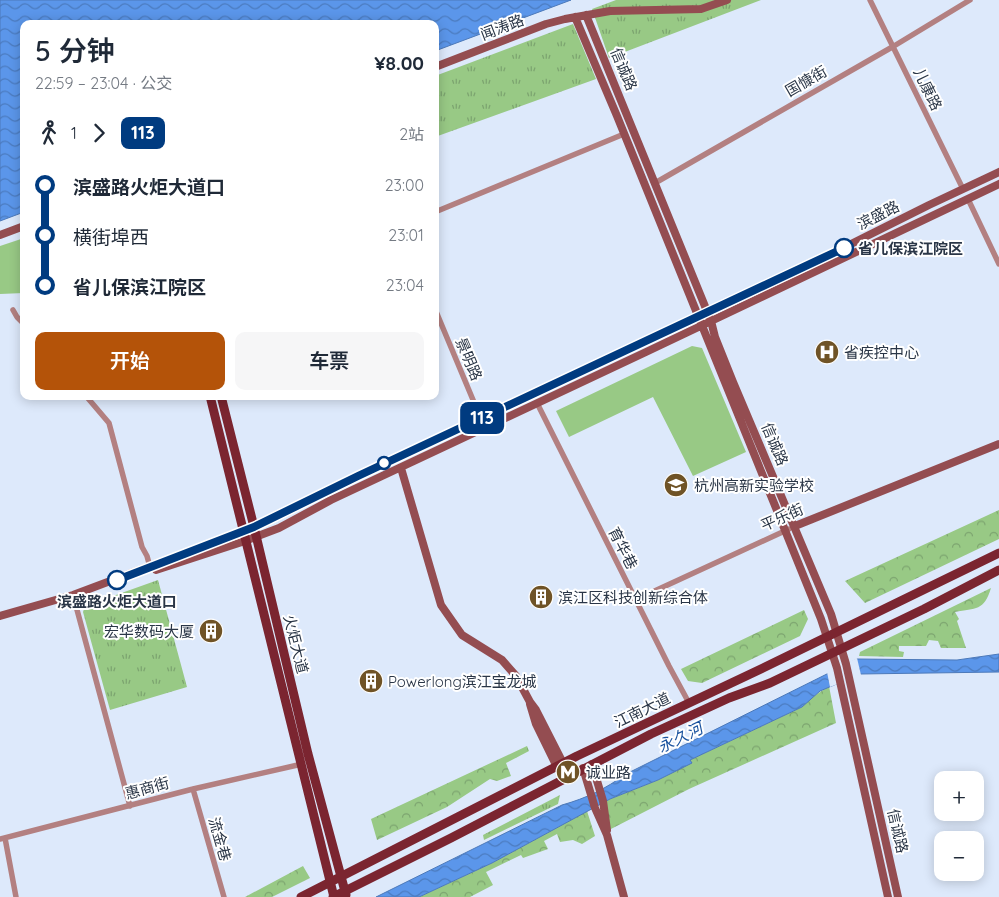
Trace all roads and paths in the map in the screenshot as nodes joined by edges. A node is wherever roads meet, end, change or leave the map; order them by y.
1 (727, 0) edge
2 (870, 0) edge
3 (970, 0) edge
4 (586, 15) junction
5 (574, 17) junction
6 (894, 46) junction
7 (439, 64) edge
8 (624, 134) junction
9 (999, 172) edge
10 (655, 183) junction
11 (999, 184) edge
12 (963, 189) junction
13 (968, 199) junction
14 (439, 210) edge
15 (20, 228) edge
16 (0, 235) edge
17 (999, 264) edge
18 (13, 310) dead end
19 (708, 312) junction
20 (698, 316) junction
21 (439, 318) edge
22 (20, 320) edge
23 (712, 321) junction
24 (702, 325) junction
25 (89, 400) edge
26 (211, 400) edge
27 (222, 400) edge
28 (537, 403) junction
29 (481, 418) junction
30 (999, 444) edge
31 (401, 468) junction
32 (795, 526) junction
33 (254, 527) junction
34 (785, 530) junction
35 (244, 536) junction
36 (256, 537) junction
37 (999, 553) edge
38 (150, 568) junction
39 (999, 570) edge
40 (73, 597) junction
41 (636, 600) junction
42 (0, 618) edge
43 (836, 632) junction
44 (827, 636) junction
45 (842, 649) junction
46 (832, 653) junction
47 (689, 703) junction
48 (302, 764) junction
49 (560, 765) junction
50 (588, 766) junction
51 (193, 789) junction
52 (130, 806) junction
53 (607, 835) junction
54 (2, 838) edge
55 (341, 876) junction
56 (331, 882) junction
57 (346, 894) edge
58 (16, 897) edge
59 (224, 897) edge
60 (301, 897) edge
61 (334, 897) edge
62 (624, 897) edge
63 (888, 897) edge
64 (898, 897) edge

1 - 4 main road, 闻涛路
2 - 6 street, 儿康路
3 - 6 street, 国慷街
4 - 5 main road, 闻涛路
4 - 10 main road, 信诚路
5 - 7 main road, 闻涛路
5 - 8 main road, 信诚路
6 - 10 street, 国慷街
6 - 12 street, 儿康路
8 - 14 street
8 - 20 main road, 信诚路
9 - 12 main road, 滨盛路
10 - 19 main road, 信诚路
11 - 13 main road, 滨盛路
12 - 19 main road, 滨盛路
13 - 17 street
13 - 23 main road, 滨盛路
15 - 16 main road
18 - 22 street
19 - 20 main road, 滨盛路
19 - 23 main road, 信诚路
20 - 24 main road, 信诚路
20 - 29 main road, 滨盛路
21 - 29 street, 景明路
23 - 24 main road, 滨盛路
23 - 32 main road, 信诚路
24 - 28 main road, 滨盛路
24 - 34 main road, 信诚路
25 - 38 street
26 - 35 main road, 火炬大道
27 - 33 main road, 火炬大道
28 - 31 main road, 滨盛路
28 - 41 street, 育华巷
29 - 33 main road, 滨盛路
30 - 32 main road, 平乐街
31 - 36 main road, 滨盛路
31 - 49 main road
32 - 34 street, 平乐街
32 - 43 main road, 信诚路
33 - 35 main road, 滨盛路
33 - 36 main road, 火炬大道
34 - 41 street, 平乐街
34 - 44 main road, 信诚路
35 - 36 main road, 滨盛路
35 - 38 main road, 滨盛路
35 - 40 main road, 滨盛路
35 - 48 main road, 火炬大道
36 - 55 main road, 火炬大道
37 - 43 main road, 江南大道
38 - 40 main road, 滨盛路
39 - 45 main road, 江南大道
40 - 42 main road, 滨盛路
40 - 52 street
41 - 47 street, 育华巷
43 - 44 main road, 江南大道
43 - 45 main road, 信诚路
44 - 46 main road, 信诚路
44 - 47 main road, 江南大道
45 - 46 main road, 江南大道
45 - 64 main road, 信诚路
46 - 50 main road, 江南大道
46 - 63 main road, 信诚路
47 - 49 main road, 江南大道
48 - 51 street, 惠商街
48 - 56 main road, 火炬大道
49 - 55 main road, 江南大道
50 - 53 main road
50 - 53 main road
50 - 57 main road, 江南大道
51 - 52 street, 惠商街
51 - 59 street, 流金巷
52 - 54 street, 惠商街
53 - 62 main road
54 - 58 street
55 - 56 main road, 江南大道
55 - 57 main road, 火炬大道
56 - 60 main road, 江南大道
56 - 61 main road, 火炬大道
57 - 61 main road, 江南大道

